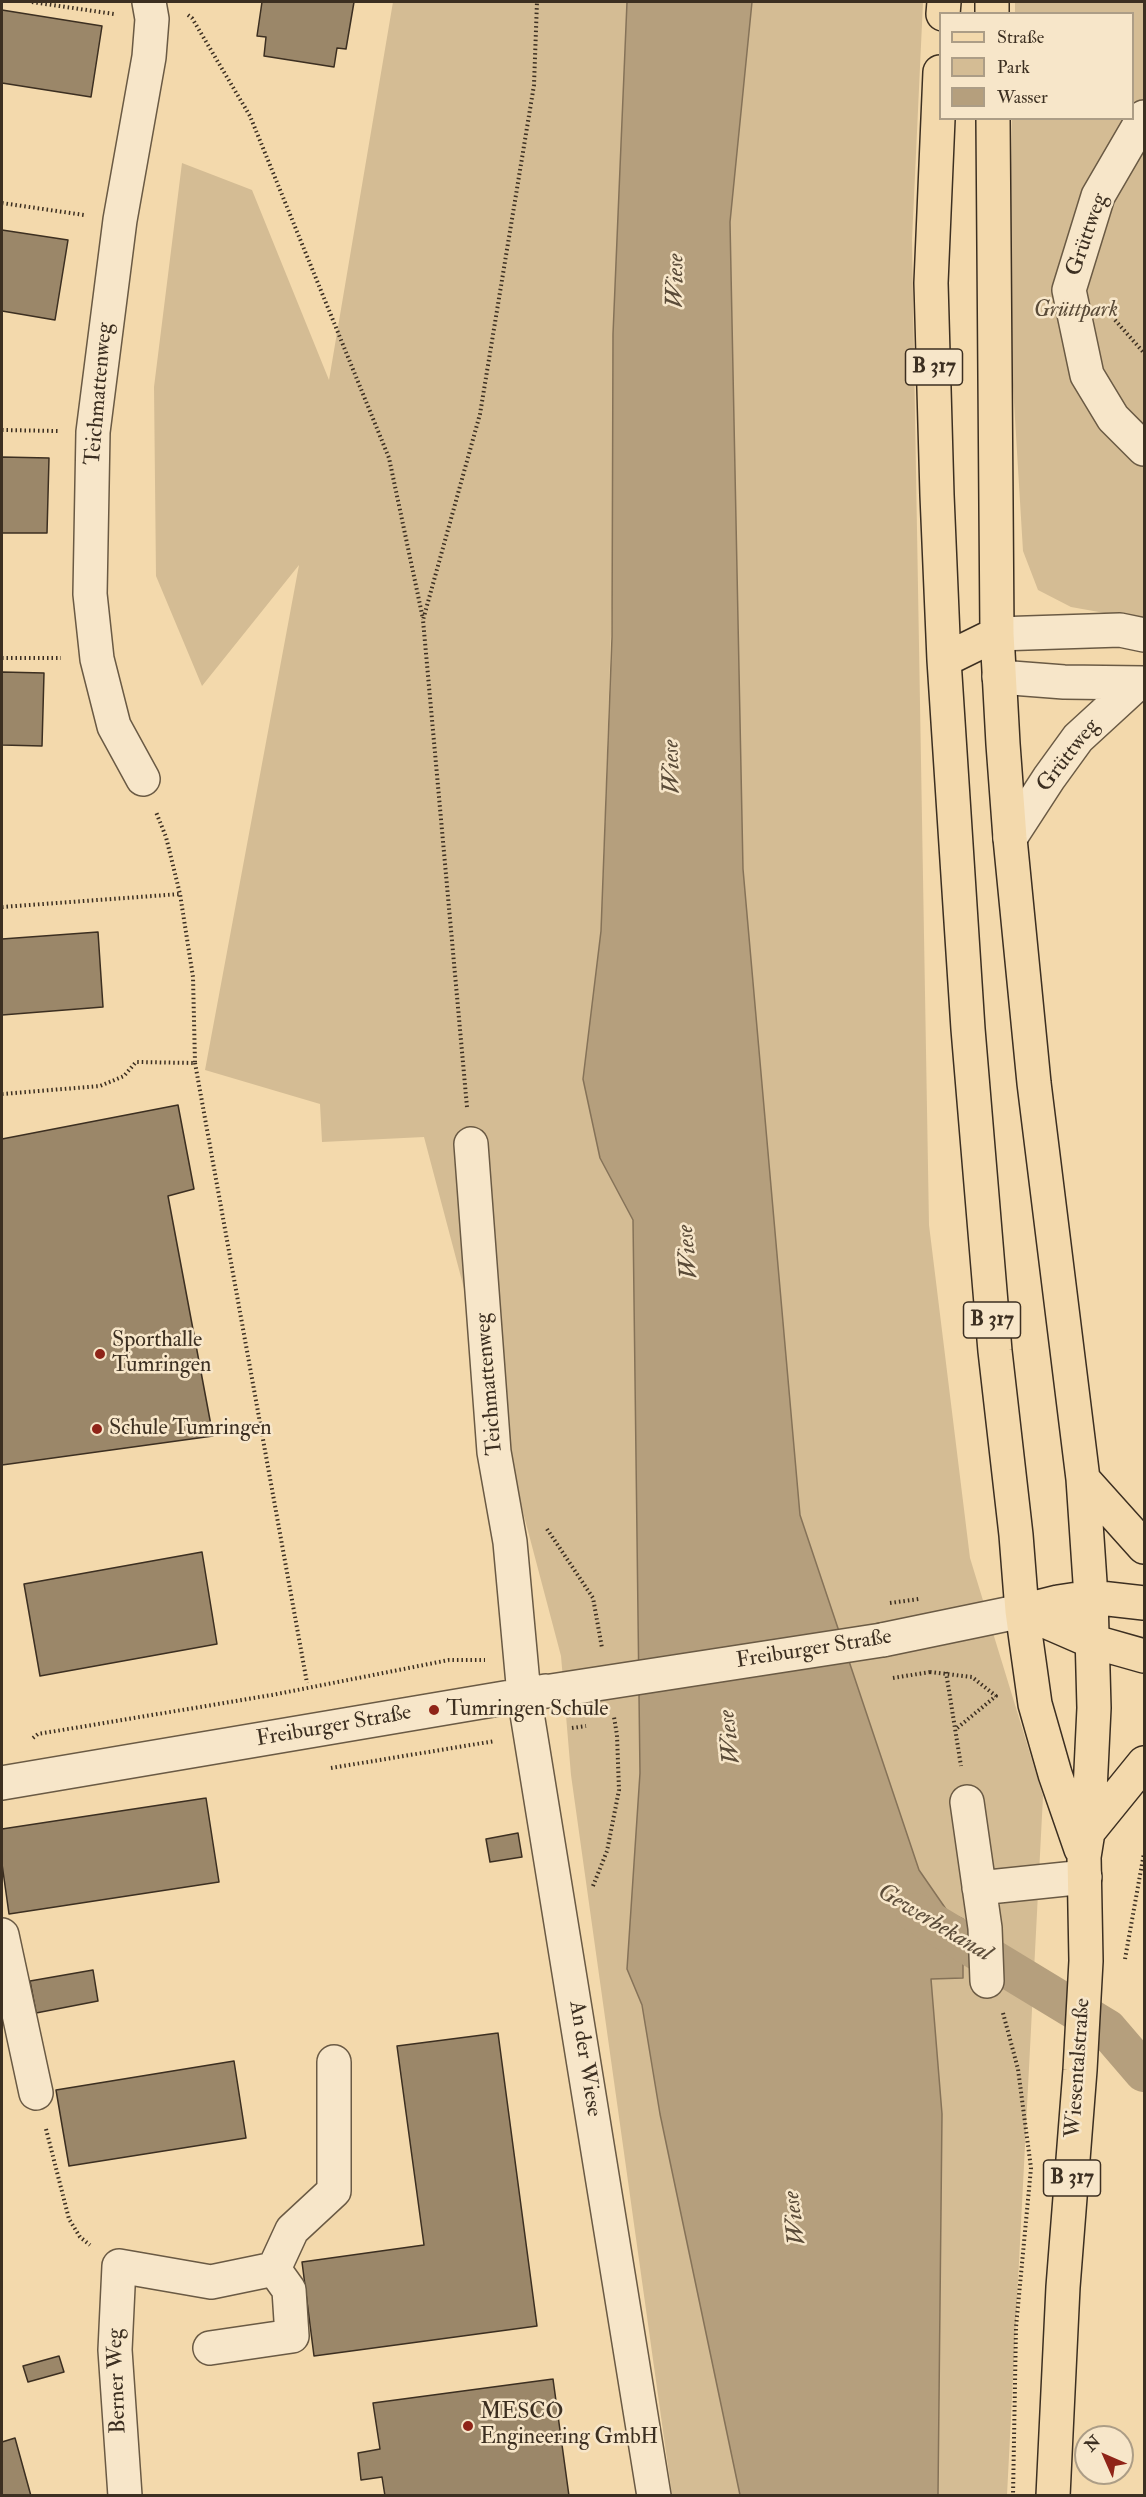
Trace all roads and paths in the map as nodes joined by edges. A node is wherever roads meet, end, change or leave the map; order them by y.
1 (32, 2) edge
2 (537, 2) edge
3 (162, 7) edge
4 (939, 95) edge
5 (1144, 117) edge
6 (993, 120) edge
7 (2, 202) edge
8 (120, 220) junction
9 (1112, 318) dead end
10 (1144, 353) edge
11 (2, 430) edge
12 (93, 432) junction
13 (1144, 449) edge
14 (423, 620) junction
15 (998, 634) junction
16 (1144, 635) edge
17 (2, 658) edge
18 (97, 659) junction
19 (944, 660) junction
20 (999, 677) junction
21 (1141, 683) edge
22 (143, 779) joint
23 (1010, 838) junction
24 (180, 894) junction
25 (2, 907) edge
26 (195, 1063) junction
27 (2, 1094) edge
28 (471, 1144) joint
29 (1083, 1479) junction
30 (1144, 1547) edge
31 (1091, 1598) junction
32 (1144, 1603) edge
33 (1022, 1611) junction
34 (519, 1623) joint
35 (1091, 1641) junction
36 (1144, 1656) edge
37 (521, 1659) junction
38 (930, 1672) dead end
39 (946, 1672) junction
40 (307, 1683) dead end
41 (537, 1693) junction
42 (955, 1729) junction
43 (29, 1742) dead end
44 (1144, 1763) edge
45 (2, 1783) edge
46 (968, 1802) joint
47 (1144, 1853) edge
48 (1086, 1855) junction
49 (979, 1888) junction
50 (2, 1935) edge
51 (1124, 1965) dead end
52 (987, 1981) dead end
53 (1012, 2054) dead end
54 (334, 2062) dead end
55 (36, 2093) joint
56 (119, 2266) junction
57 (274, 2269) junction
58 (210, 2348) dead end
59 (125, 2496) edge
60 (654, 2496) edge
61 (1013, 2496) edge
62 (1053, 2496) edge

1 - 3 path
2 - 14 path
3 - 8 street, Teichmattenweg
3 - 14 path
4 - 19 main road, B 317
5 - 13 street, Grüttweg
6 - 15 main road, B 317
7 - 8 path
8 - 12 street, Teichmattenweg
9 - 10 path
11 - 12 path
12 - 18 street, Teichmattenweg
14 - 28 path
15 - 16 street
15 - 19 main road
15 - 20 main road, B 317
17 - 18 path
18 - 22 street, Teichmattenweg
19 - 20 main road
19 - 33 main road, B 317
20 - 21 street, Grüttweg
20 - 23 main road, B 317
21 - 23 street, Grüttweg
22 - 24 path
23 - 29 main road, B 317
24 - 25 path
24 - 26 path
26 - 27 path
26 - 40 path
28 - 34 street, Teichmattenweg
29 - 30 main road
29 - 31 main road, B 317
31 - 32 main road
31 - 33 main road
31 - 35 main road, B 317
33 - 35 main road
33 - 41 street, Freiburger Straße, bridge
33 - 48 main road, B 317
34 - 37 street, An der Wiese
35 - 36 main road
35 - 48 main road, B 317
37 - 41 street, An der Wiese
37 - 43 path
38 - 39 path
39 - 42 path
39 - 42 path
41 - 45 street, Freiburger Straße
41 - 60 street, An der Wiese
42 - 46 path
44 - 48 main road
46 - 49 street
47 - 51 path
48 - 49 street
48 - 62 main road, Wiesentalstraße / B 317
49 - 52 street
50 - 55 street
53 - 61 path
54 - 57 street
55 - 56 path
56 - 57 street
56 - 59 street, Berner Weg
57 - 58 street

